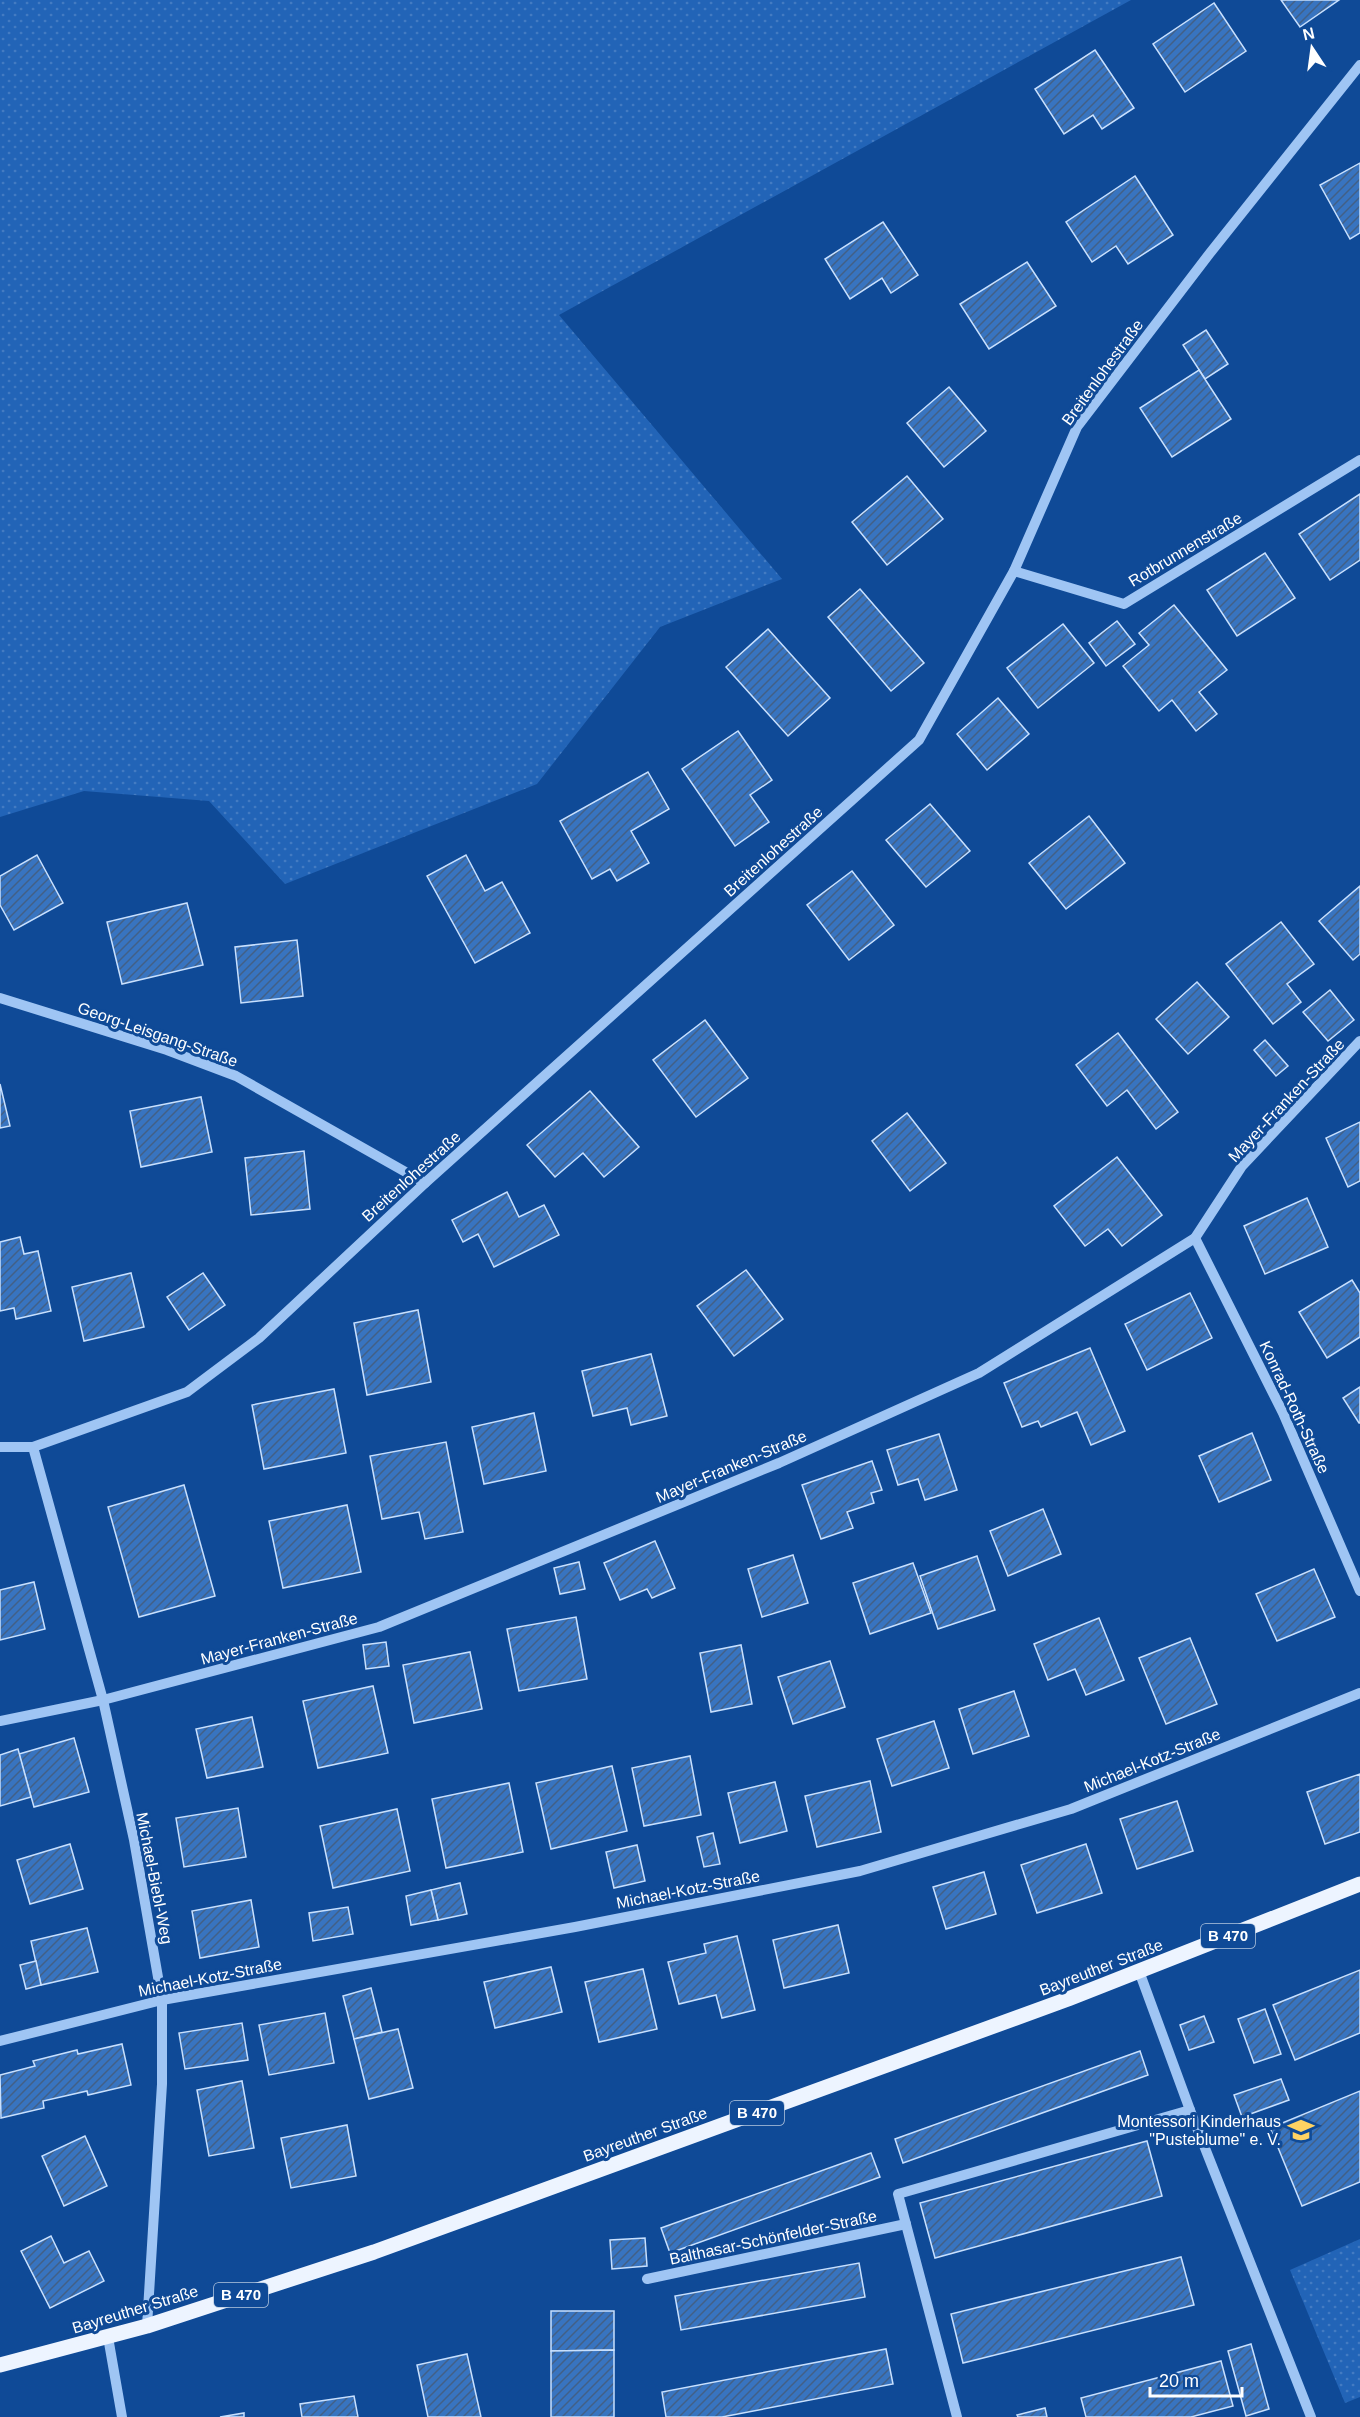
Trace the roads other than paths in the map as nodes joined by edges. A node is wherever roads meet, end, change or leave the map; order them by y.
1 (1360, 65) edge
2 (1360, 460) edge
3 (1014, 571) junction
4 (0, 998) edge
5 (1360, 1041) edge
6 (425, 1183) junction
7 (1195, 1238) junction
8 (0, 1447) edge
9 (33, 1447) junction
10 (1360, 1591) edge
11 (1360, 1693) edge
12 (103, 1700) junction
13 (0, 1721) edge
14 (1360, 1884) edge
15 (1139, 1971) junction
16 (162, 2000) junction
17 (0, 2041) edge
18 (1190, 2110) junction
19 (906, 2224) junction
20 (647, 2279) dead end
21 (147, 2326) junction
22 (108, 2337) junction
23 (0, 2365) edge
24 (122, 2417) edge
25 (957, 2417) edge
26 (1311, 2417) edge

1 - 3 street, Breitenlohestraße
2 - 3 street, Rotbrunnenstraße
3 - 6 street, Breitenlohestraße
4 - 6 street, Georg-Leisgang-Straße
5 - 7 street, Mayer-Franken-Straße
6 - 9 street, Breitenlohestraße
7 - 10 street, Konrad-Roth-Straße
7 - 12 street, Mayer-Franken-Straße
8 - 9 street, Breitenlohestraße
9 - 12 street, Michael-Biebl-Weg
11 - 16 street, Michael-Kotz-Straße
12 - 13 street, Mayer-Franken-Straße
12 - 16 street, Michael-Biebl-Weg
14 - 15 main road, Bayreuther Straße / B 470
15 - 18 street
15 - 21 main road, Bayreuther Straße / B 470
16 - 17 street, Michael-Kotz-Straße
16 - 21 street, Michael-Biebl-Weg
18 - 19 street
18 - 26 street
19 - 20 street, Balthasar-Schönfelder-Straße
19 - 25 street
21 - 22 main road, Bayreuther Straße / B 470
22 - 23 main road, Bayreuther Straße / B 470
22 - 24 street

